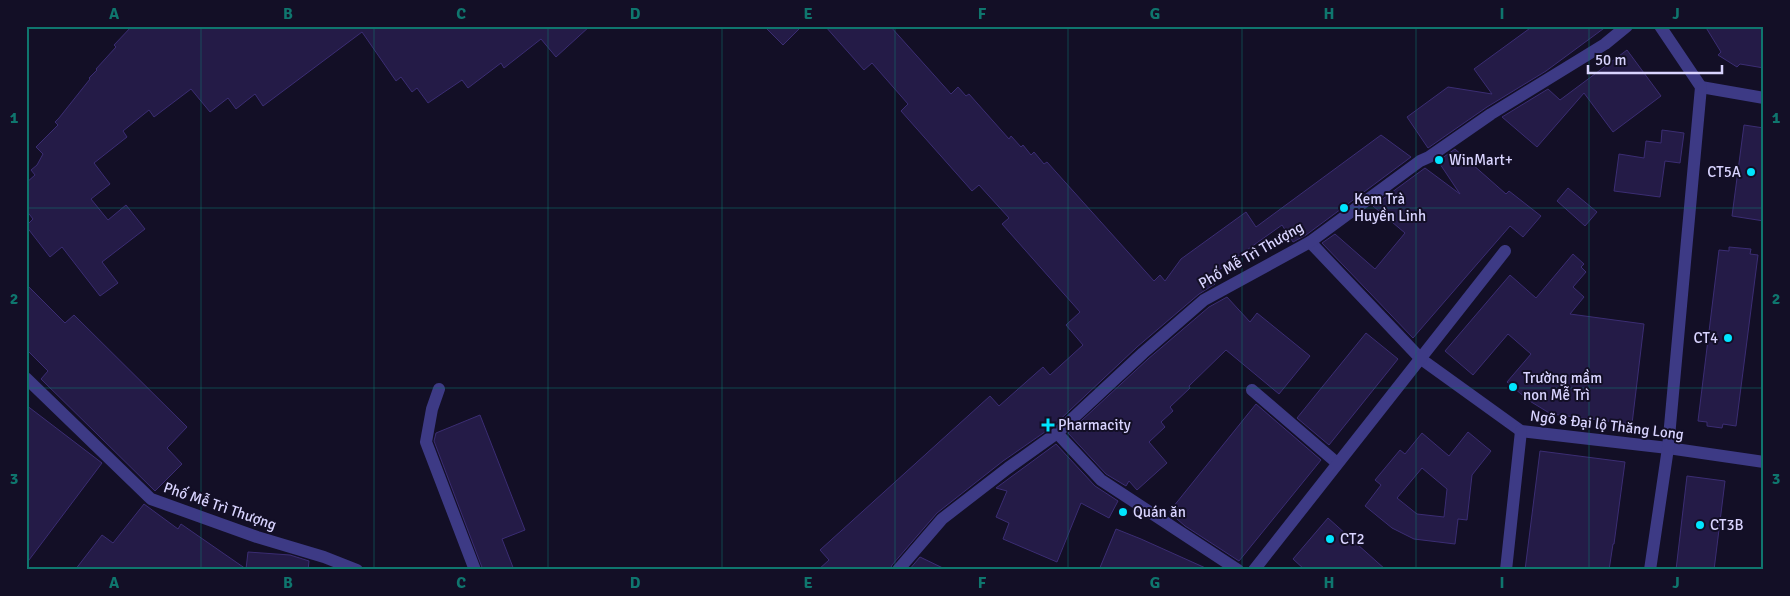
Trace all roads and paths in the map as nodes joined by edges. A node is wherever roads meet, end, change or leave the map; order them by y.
1 (1627, 26) edge
2 (1660, 26) edge
3 (1702, 87) junction
4 (1764, 98) edge
5 (1310, 242) junction
6 (1505, 251) dead end
7 (1421, 359) junction
8 (26, 378) edge
9 (439, 389) dead end
10 (1252, 390) dead end
11 (1521, 431) junction
12 (1057, 433) junction
13 (1668, 448) junction
14 (1764, 462) edge
15 (1337, 463) junction
16 (357, 570) edge
17 (475, 570) edge
18 (898, 570) edge
19 (1238, 570) edge
20 (1254, 570) edge
21 (1506, 570) edge
22 (1650, 570) edge

1 - 5 street, Phố Mễ Trì Thượng
2 - 3 street
3 - 4 street
3 - 13 street
5 - 7 street, Ngõ 8 Đại lộ Thăng Long
5 - 12 street, Phố Mễ Trì Thượng
6 - 7 street
7 - 11 street, Ngõ 8 Đại lộ Thăng Long
7 - 15 street
8 - 16 street, Phố Mễ Trì Thượng
9 - 17 street
10 - 15 street
11 - 13 street, Ngõ 8 Đại lộ Thăng Long
11 - 21 street
12 - 18 street, Phố Mễ Trì Thượng
12 - 19 street
13 - 14 street, Ngõ 8 Đại lộ Thăng Long
13 - 22 street
15 - 20 street

